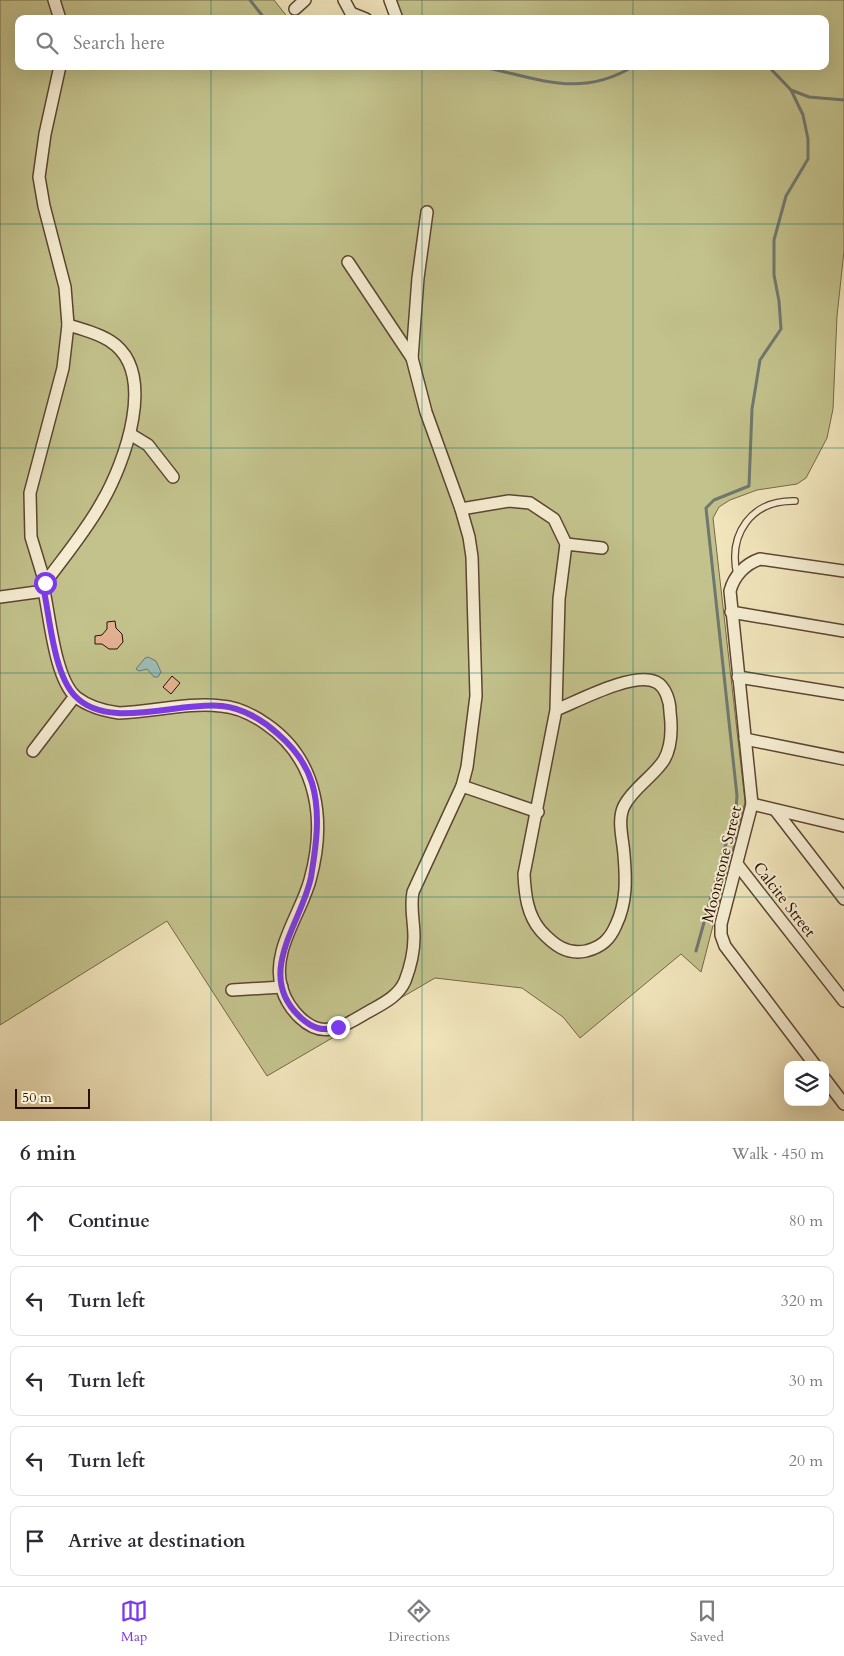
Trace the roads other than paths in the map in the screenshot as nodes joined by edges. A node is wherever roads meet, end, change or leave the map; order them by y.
1 (54, 0) edge
2 (305, 0) edge
3 (344, 0) edge
4 (390, 0) edge
5 (295, 10) dead end
6 (59, 15) edge
7 (348, 15) edge
8 (396, 15) edge
9 (59, 70) edge
10 (427, 212) dead end
11 (348, 262) dead end
12 (68, 325) junction
13 (412, 358) junction
14 (130, 434) junction
15 (174, 477) dead end
16 (794, 501) dead end
17 (461, 509) junction
18 (566, 544) junction
19 (602, 548) dead end
20 (844, 571) edge
21 (737, 575) junction
22 (45, 587) junction
23 (0, 597) edge
24 (731, 612) junction
25 (844, 631) edge
26 (738, 677) junction
27 (844, 694) edge
28 (75, 696) junction
29 (556, 710) junction
30 (745, 739) junction
31 (33, 751) dead end
32 (844, 760) edge
33 (462, 786) junction
34 (752, 804) junction
35 (776, 811) junction
36 (538, 812) junction
37 (844, 826) edge
38 (737, 864) junction
39 (844, 899) edge
40 (282, 987) junction
41 (232, 990) dead end
42 (844, 1002) edge
43 (812, 1061) edge
44 (829, 1084) edge
45 (844, 1104) edge

1 - 6 street
2 - 5 street
3 - 7 street
4 - 8 street
9 - 12 street
10 - 13 street
11 - 13 street
12 - 14 street
12 - 22 street
13 - 17 street
14 - 15 street
14 - 22 street
16 - 21 lane
17 - 18 street
17 - 33 street
18 - 19 street
18 - 29 street
20 - 21 street
21 - 24 street, Moonstone Street
22 - 23 street
22 - 28 street
24 - 25 street
24 - 26 street, Moonstone Street
26 - 27 street
26 - 30 street, Moonstone Street
28 - 31 street
28 - 40 street
29 - 36 street
29 - 36 street
30 - 32 street
30 - 34 street, Moonstone Street
33 - 36 street
33 - 40 street
34 - 35 street
34 - 38 street, Moonstone Street
35 - 37 street
35 - 39 street
38 - 42 street, Calcite Street
38 - 43 street, Moonstone Street
40 - 41 street
44 - 45 street

